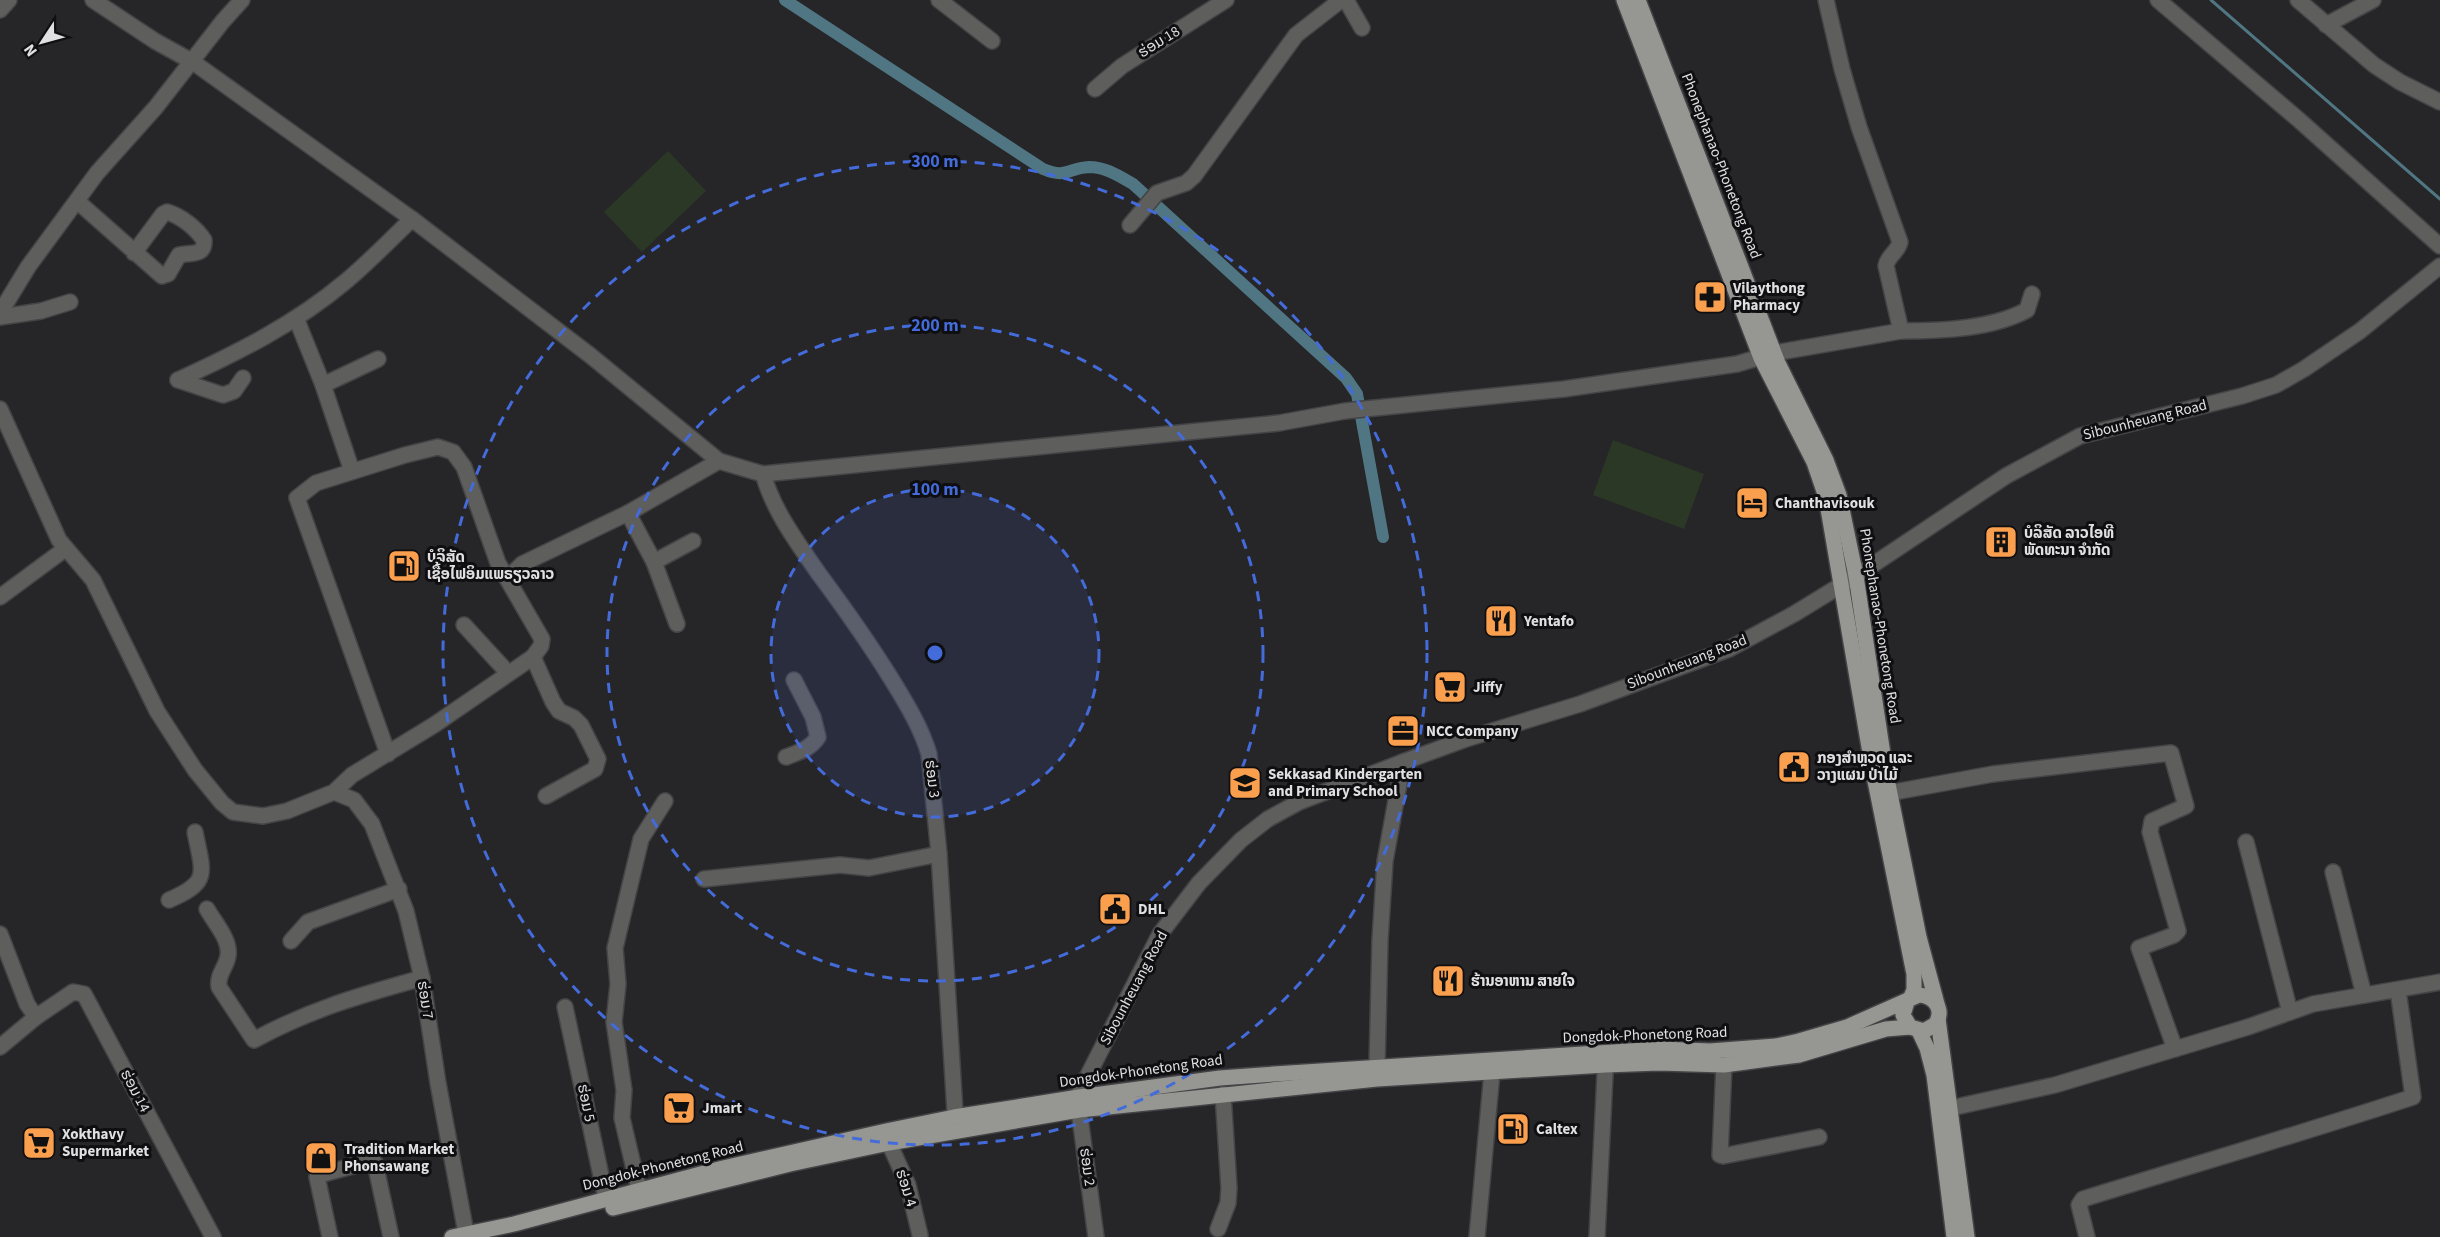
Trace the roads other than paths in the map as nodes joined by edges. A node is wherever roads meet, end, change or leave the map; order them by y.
1 (9, 0) edge
2 (93, 0) edge
3 (242, 0) edge
4 (939, 0) edge
5 (1226, 0) edge
6 (1343, 0) edge
7 (1624, 0) edge
8 (1638, 0) edge
9 (1827, 0) edge
10 (2158, 0) edge
11 (2298, 0) edge
12 (2373, 0) edge
13 (0, 10) edge
14 (2326, 25) junction
15 (1362, 28) dead end
16 (992, 41) dead end
17 (193, 62) junction
18 (1095, 89) dead end
19 (2440, 102) edge
20 (77, 201) junction
21 (412, 219) junction
22 (1130, 225) dead end
23 (2440, 246) edge
24 (134, 253) junction
25 (2440, 266) edge
26 (2031, 294) dead end
27 (70, 302) dead end
28 (0, 315) edge
29 (296, 318) junction
30 (1901, 331) junction
31 (1768, 355) junction
32 (378, 359) dead end
33 (243, 378) dead end
34 (324, 385) junction
35 (0, 408) edge
36 (719, 461) junction
37 (352, 471) junction
38 (763, 474) junction
39 (628, 513) junction
40 (693, 541) dead end
41 (65, 549) junction
42 (654, 562) junction
43 (1856, 576) junction
44 (510, 583) junction
45 (1841, 585) junction
46 (0, 597) edge
47 (676, 624) dead end
48 (464, 625) dead end
49 (533, 657) junction
50 (508, 673) junction
51 (794, 680) dead end
52 (388, 754) junction
53 (786, 757) dead end
54 (1403, 762) junction
55 (1880, 775) junction
56 (334, 792) junction
57 (1890, 793) junction
58 (546, 796) dead end
59 (665, 801) dead end
60 (195, 832) dead end
61 (2246, 842) dead end
62 (939, 854) junction
63 (2333, 872) dead end
64 (704, 879) dead end
65 (399, 889) junction
66 (169, 900) dead end
67 (207, 909) dead end
68 (0, 934) edge
69 (291, 941) dead end
70 (422, 978) junction
71 (2440, 982) edge
72 (2398, 990) junction
73 (2364, 995) junction
74 (1908, 1000) junction
75 (1937, 1004) junction
76 (566, 1007) dead end
77 (2290, 1012) junction
78 (36, 1017) junction
79 (1938, 1019) junction
80 (1914, 1029) junction
81 (1847, 1033) junction
82 (0, 1047) edge
83 (2175, 1049) junction
84 (1606, 1059) junction
85 (1724, 1065) junction
86 (1377, 1066) junction
87 (1492, 1066) junction
88 (1223, 1094) junction
89 (1079, 1103) junction
90 (1951, 1108) junction
91 (955, 1124) junction
92 (1819, 1137) dead end
93 (889, 1143) junction
94 (639, 1190) junction
95 (606, 1199) junction
96 (1218, 1229) dead end
97 (920, 1234) dead end
98 (459, 1235) edge
99 (213, 1237) edge
100 (330, 1237) edge
101 (391, 1237) edge
102 (495, 1237) edge
103 (1096, 1237) edge
104 (1477, 1237) edge
105 (1597, 1237) edge
106 (1954, 1237) edge
107 (1967, 1237) edge
108 (2087, 1237) edge

1 - 13 street
2 - 17 street
3 - 17 street
4 - 16 street
5 - 18 street, ຮ່ອມ 18
6 - 15 street
6 - 22 street
7 - 31 main road, Phonephanao-Phonetong Road
8 - 31 main road, Phonephanao-Phonetong Road
9 - 30 street
10 - 23 street
11 - 14 street
12 - 14 street
14 - 19 street
17 - 20 street
17 - 21 street
20 - 24 street
20 - 28 street
21 - 29 street
21 - 36 street
24 - 24 street
25 - 43 street, Sibounheuang Road
26 - 30 street
27 - 28 street
29 - 33 street
29 - 34 street
30 - 31 street
31 - 38 street
31 - 43 main road, Phonephanao-Phonetong Road
31 - 45 main road, Phonephanao-Phonetong Road
32 - 34 street
34 - 37 street
35 - 41 street
36 - 38 street
36 - 39 street
37 - 44 street
37 - 52 street
38 - 62 street, ຮ່ອມ 3
39 - 42 street
39 - 44 street
40 - 42 street
41 - 46 street
41 - 56 street
42 - 47 street
43 - 45 street, Sibounheuang Road
43 - 55 main road, Phonephanao-Phonetong Road
44 - 49 street
45 - 54 street, Sibounheuang Road
45 - 55 main road, Phonephanao-Phonetong Road
48 - 50 street
49 - 50 street
49 - 58 street
50 - 52 street
51 - 53 street
52 - 56 street
54 - 86 street
54 - 89 street, Sibounheuang Road
55 - 57 main road, Phonephanao-Phonetong Road
55 - 74 main road, Phonephanao-Phonetong Road
56 - 65 street, ຮ່ອມ 7
57 - 75 main road, Phonephanao-Phonetong Road
57 - 83 street
59 - 94 street
60 - 66 street
61 - 77 street
62 - 64 street
62 - 91 street, ຮ່ອມ 3
63 - 73 street
65 - 69 street
65 - 70 street, ຮ່ອມ 7
67 - 70 street
68 - 78 street
70 - 98 street, ຮ່ອມ 7
71 - 72 street
72 - 73 street
72 - 108 street
73 - 77 street
74 - 75 main road
74 - 80 main road
74 - 81 main road
75 - 79 main road
76 - 95 street, ຮ່ອມ 5
77 - 83 street
78 - 82 street
78 - 99 street, ຮ່ອມ 14
79 - 80 main road
79 - 90 main road
80 - 81 main road
80 - 106 main road
81 - 84 main road, Dongdok-Phonetong Road
81 - 85 main road, Dongdok-Phonetong Road
83 - 90 street
84 - 85 main road, Dongdok-Phonetong Road
84 - 87 main road, Dongdok-Phonetong Road
84 - 105 street
85 - 92 street
86 - 87 main road, Dongdok-Phonetong Road
86 - 89 main road, Dongdok-Phonetong Road
87 - 88 main road, Dongdok-Phonetong Road
87 - 104 street
88 - 89 main road, Dongdok-Phonetong Road
88 - 96 street
89 - 91 main road, Dongdok-Phonetong Road
89 - 103 street, ຮ່ອມ 2
90 - 107 main road
91 - 93 main road, Dongdok-Phonetong Road
91 - 94 main road, Dongdok-Phonetong Road
93 - 97 street, ຮ່ອມ 4
93 - 102 main road, Dongdok-Phonetong Road
94 - 95 main road, Dongdok-Phonetong Road
95 - 98 main road, Dongdok-Phonetong Road
100 - 101 street

